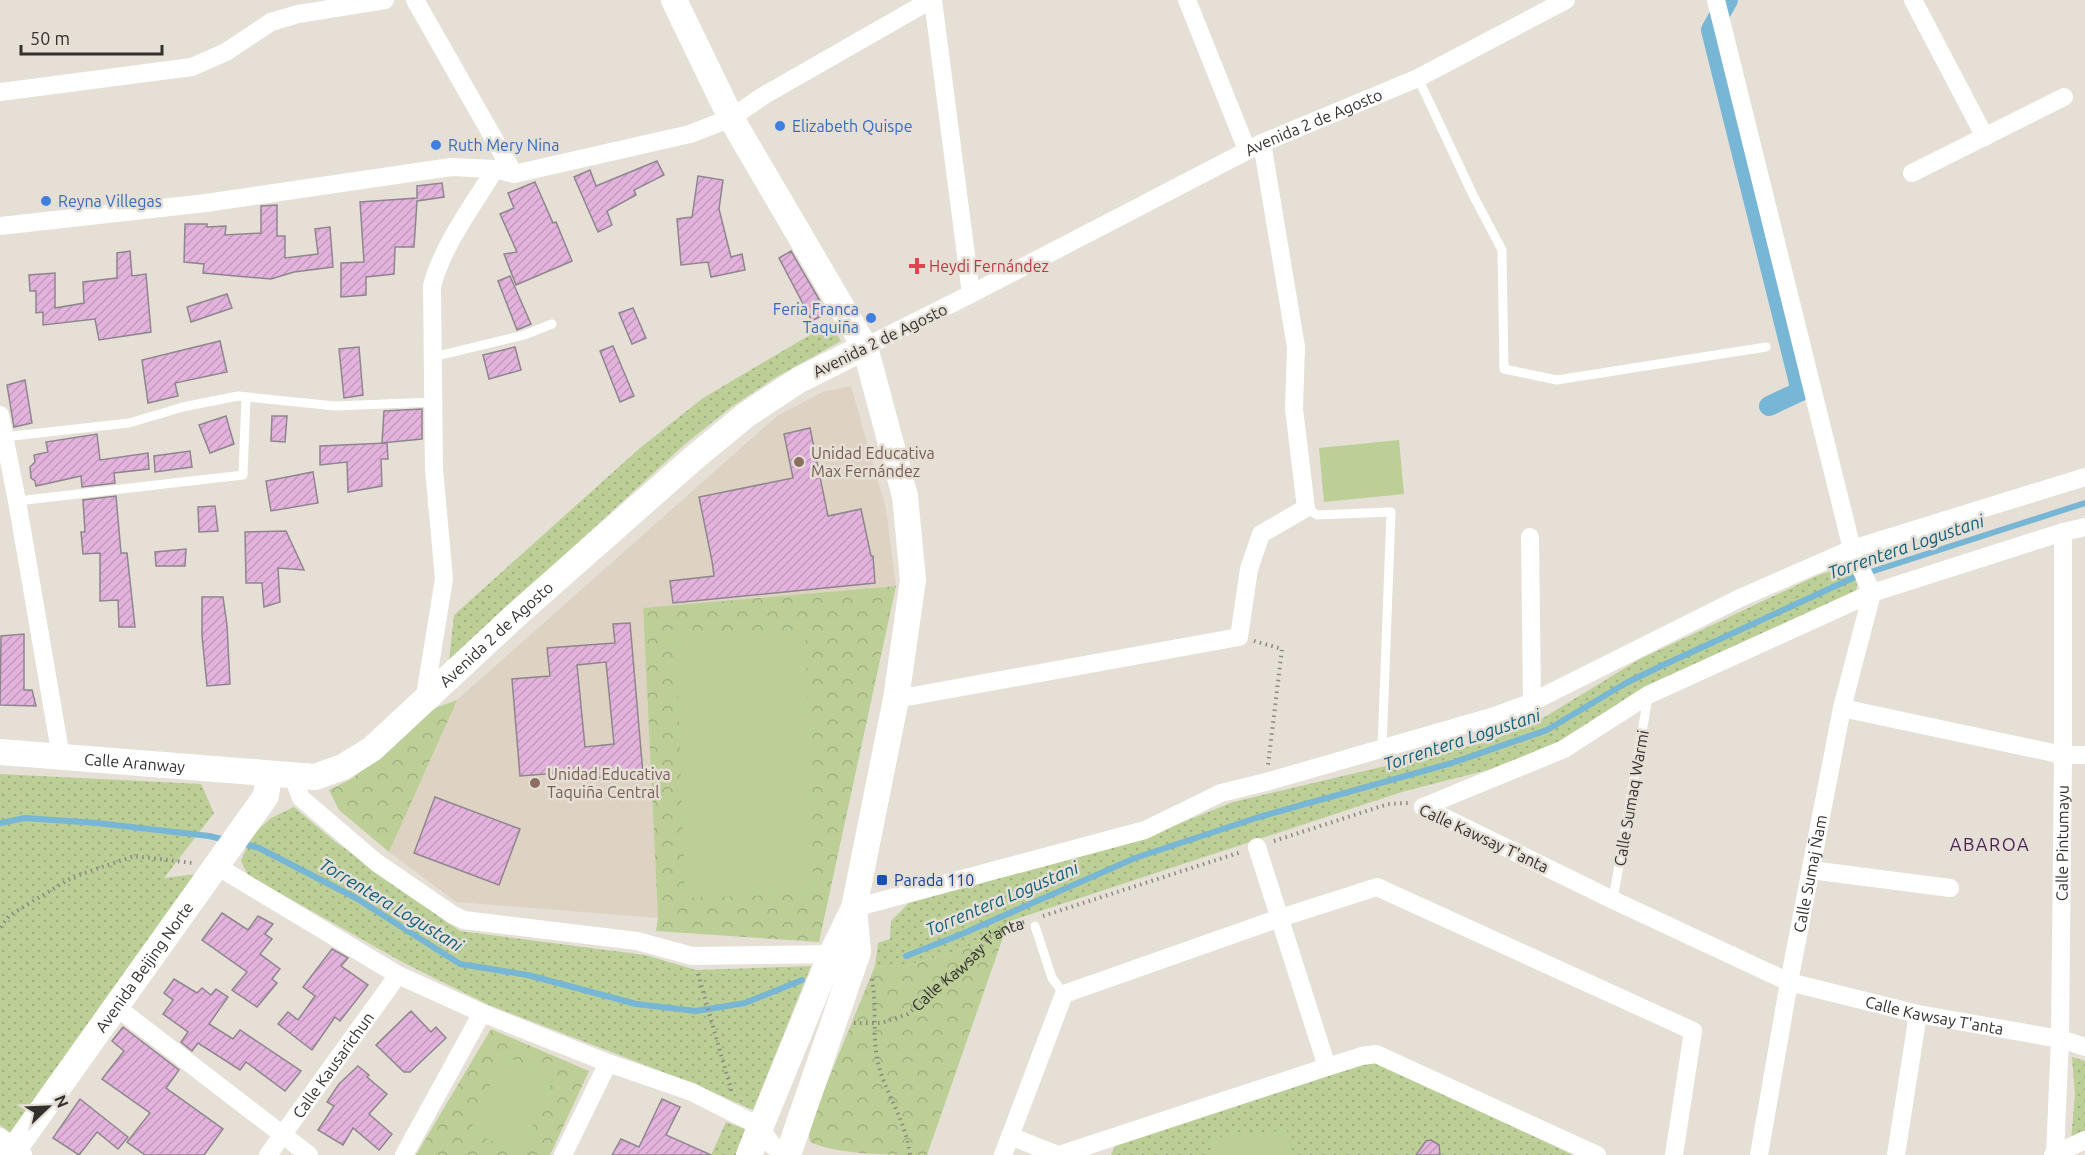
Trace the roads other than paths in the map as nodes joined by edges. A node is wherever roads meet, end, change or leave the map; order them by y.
1 (385, 0) edge
2 (415, 0) edge
3 (674, 0) edge
4 (932, 0) edge
5 (1187, 0) edge
6 (1566, 0) edge
7 (1716, 0) edge
8 (1913, 0) edge
9 (1418, 78) junction
10 (0, 92) edge
11 (2064, 97) dead end
12 (731, 118) junction
13 (1985, 137) junction
14 (1255, 147) junction
15 (495, 169) junction
16 (1912, 173) dead end
17 (514, 174) junction
18 (0, 226) edge
19 (971, 294) junction
20 (552, 324) dead end
21 (865, 347) junction
22 (1766, 347) dead end
23 (432, 357) junction
24 (246, 397) junction
25 (432, 402) junction
26 (0, 415) edge
27 (4, 437) junction
28 (2085, 477) edge
29 (17, 501) junction
30 (1306, 508) junction
31 (2085, 527) edge
32 (2063, 532) junction
33 (1530, 537) dead end
34 (1852, 549) junction
35 (1867, 581) junction
36 (1648, 695) junction
37 (896, 699) junction
38 (424, 702) junction
39 (1532, 702) junction
40 (1842, 708) junction
41 (1382, 748) junction
42 (0, 752) edge
43 (2063, 754) junction
44 (2085, 755) edge
45 (61, 757) junction
46 (268, 774) junction
47 (298, 776) junction
48 (1257, 847) road end
49 (227, 849) junction
50 (1811, 870) junction
51 (1950, 888) dead end
52 (1613, 900) junction
53 (854, 908) junction
54 (1280, 918) junction
55 (1032, 924) road end
56 (858, 952) junction
57 (831, 955) junction
58 (398, 975) junction
59 (1789, 982) junction
60 (1064, 994) junction
61 (115, 1006) junction
62 (482, 1013) junction
63 (1918, 1014) junction
64 (2060, 1039) junction
65 (2085, 1047) edge
66 (608, 1063) junction
67 (1327, 1067) junction
68 (749, 1121) junction
69 (282, 1135) junction
70 (1010, 1137) junction
71 (2085, 1140) edge
72 (12, 1149) edge
73 (1588, 1153) edge
74 (268, 1155) edge
75 (309, 1155) edge
76 (404, 1155) edge
77 (563, 1155) edge
78 (748, 1155) edge
79 (789, 1155) edge
80 (1003, 1155) edge
81 (1058, 1155) edge
82 (1674, 1155) edge
83 (1759, 1155) edge
84 (1896, 1155) edge
85 (2054, 1155) edge

1 - 10 street
2 - 17 street
3 - 12 main road
4 - 12 street
4 - 19 street
5 - 14 street
6 - 9 street, Avenida 2 de Agosto
7 - 34 street
8 - 13 street
9 - 14 street, Avenida 2 de Agosto
9 - 22 lane
11 - 13 street
12 - 17 street
12 - 21 main road
13 - 16 street
14 - 19 street, Avenida 2 de Agosto
14 - 30 street
15 - 17 street
15 - 18 street
15 - 23 street
19 - 21 street, Avenida 2 de Agosto
20 - 23 lane
21 - 37 main road
21 - 38 main road, Avenida 2 de Agosto
23 - 25 street
24 - 25 lane
24 - 27 lane
24 - 29 lane
25 - 38 street
26 - 27 street
27 - 29 street
28 - 34 street
29 - 45 street
30 - 37 street
30 - 41 lane
31 - 32 street
32 - 35 street
32 - 43 street, Calle Pintumayu
33 - 39 street
34 - 35 street
34 - 39 street
35 - 36 street
35 - 40 street, Calle Sumaj Ñam
36 - 52 lane, Calle Sumaq Warmi
36 - 52 street, Calle Kawsay T'anta
37 - 53 main road
38 - 47 main road, Avenida 2 de Agosto
39 - 41 street
40 - 43 street
40 - 50 street, Calle Sumaj Ñam
41 - 53 street
42 - 45 main road, Calle Aranway
43 - 44 street
43 - 64 street, Calle Pintumayu
45 - 46 main road, Calle Aranway
46 - 47 main road, Avenida 2 de Agosto
46 - 49 main road, Avenida Beijing Norte
47 - 57 street
48 - 54 street
49 - 58 street
49 - 61 main road, Avenida Beijing Norte
50 - 51 street
50 - 59 street, Calle Sumaj Ñam
52 - 59 street, Calle Kawsay T'anta
53 - 56 main road
53 - 57 main road
54 - 60 street
54 - 67 street
54 - 82 street
55 - 60 lane
56 - 57 street
56 - 79 main road
57 - 68 main road
58 - 62 street
58 - 69 street, Calle Kausarichun
59 - 63 street, Calle Kawsay T'anta
59 - 83 street, Calle Sumaj Ñam
60 - 70 street
61 - 69 street
61 - 72 main road, Avenida Beijing Norte
62 - 66 street
62 - 76 street
63 - 64 street, Calle Kawsay T'anta
63 - 84 street
64 - 65 street, Calle Kawsay T'anta
64 - 85 street, Calle Pintumayu
66 - 68 street
66 - 77 street
67 - 73 street
67 - 81 street
68 - 78 main road
68 - 79 street
69 - 74 street, Calle Kausarichun
69 - 75 street
70 - 80 street
70 - 81 street
71 - 85 street

